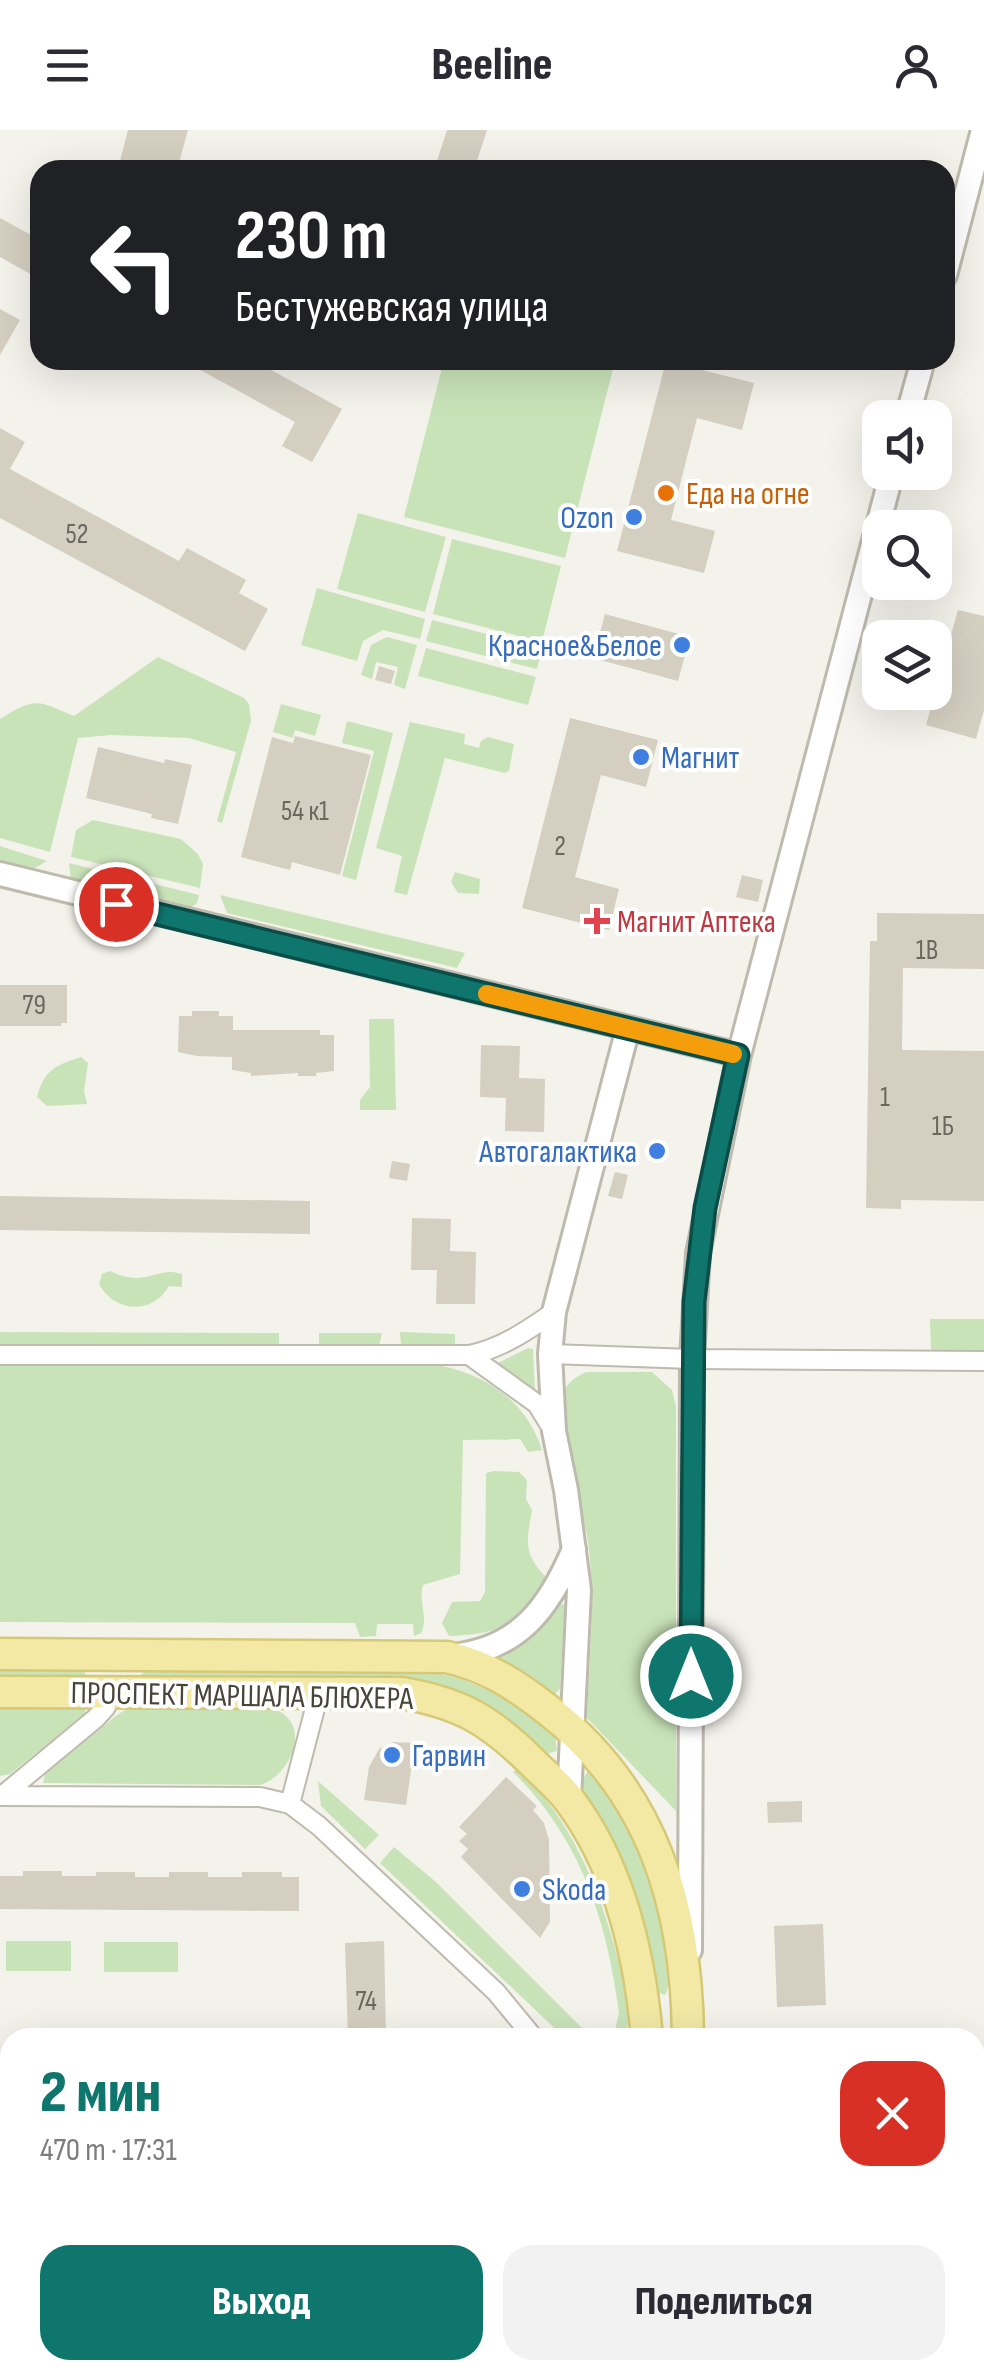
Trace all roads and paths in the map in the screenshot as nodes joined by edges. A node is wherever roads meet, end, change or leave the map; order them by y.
1 (983, 130) edge
2 (955, 237) edge
3 (920, 370) edge
4 (912, 400) edge
5 (887, 490) edge
6 (0, 874) edge
7 (628, 1028) junction
8 (738, 1055) junction
9 (554, 1312) junction
10 (550, 1354) junction
11 (0, 1355) edge
12 (470, 1355) junction
13 (692, 1359) junction
14 (984, 1361) edge
15 (554, 1431) junction
16 (575, 1546) junction
17 (0, 1654) edge
18 (108, 1654) junction
19 (447, 1657) junction
20 (0, 1692) edge
21 (107, 1692) junction
22 (319, 1693) junction
23 (573, 1729) junction
24 (1, 1796) edge
25 (569, 1798) junction
26 (290, 1804) junction
27 (688, 1985) junction
28 (643, 1986) junction
29 (526, 2028) edge
30 (646, 2028) edge
31 (688, 2028) edge

1 - 2 street
3 - 4 street
5 - 8 street
6 - 7 street
7 - 8 street
7 - 9 street
8 - 13 street
9 - 10 street
9 - 12 street
10 - 13 street
10 - 15 street
11 - 12 street
12 - 15 street
13 - 14 street
13 - 27 street
15 - 16 street
16 - 19 street
16 - 23 street
17 - 18 main road, ПРОСПЕКТ МАРШАЛА БЛЮХЕРА
18 - 19 main road, ПРОСПЕКТ МАРШАЛА БЛЮХЕРА
18 - 21 main road
19 - 23 main road, ПРОСПЕКТ МАРШАЛА БЛЮХЕРА
20 - 21 main road, ПРОСПЕКТ МАРШАЛА БЛЮХЕРА
21 - 22 main road, ПРОСПЕКТ МАРШАЛА БЛЮХЕРА
21 - 24 street
22 - 25 main road, ПРОСПЕКТ МАРШАЛА БЛЮХЕРА
22 - 26 street
23 - 25 street
23 - 27 main road, ПРОСПЕКТ МАРШАЛА БЛЮХЕРА
24 - 26 street
25 - 28 main road, ПРОСПЕКТ МАРШАЛА БЛЮХЕРА
26 - 29 street
27 - 28 main road
27 - 31 main road, ПРОСПЕКТ МАРШАЛА БЛЮХЕРА
28 - 30 main road, ПРОСПЕКТ МАРШАЛА БЛЮХЕРА

